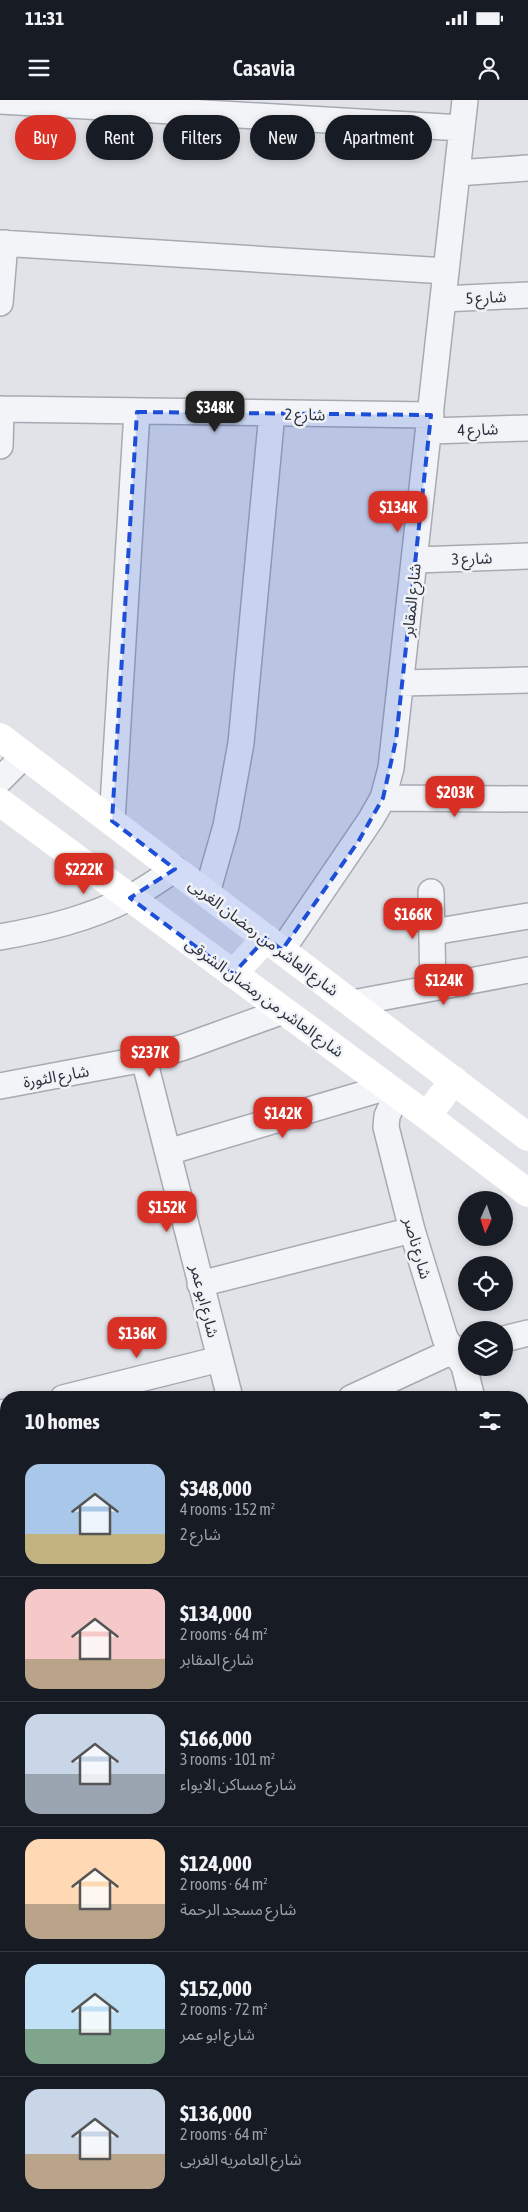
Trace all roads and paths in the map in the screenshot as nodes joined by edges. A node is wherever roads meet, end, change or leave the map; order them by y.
1 (465, 100) edge
2 (0, 101) edge
3 (462, 128) junction
4 (528, 168) edge
5 (457, 173) junction
6 (2, 243) edge
7 (446, 271) junction
8 (528, 295) edge
9 (443, 299) junction
10 (0, 303) edge
11 (0, 409) edge
12 (137, 412) junction
13 (272, 413) junction
14 (430, 423) junction
15 (528, 428) edge
16 (0, 446) edge
17 (528, 556) edge
18 (415, 560) junction
19 (528, 680) edge
20 (402, 683) junction
21 (0, 737) edge
22 (24, 756) junction
23 (0, 780) edge
24 (383, 798) junction
25 (528, 799) edge
26 (0, 802) edge
27 (112, 821) junction
28 (175, 869) junction
29 (431, 892) dead end
30 (207, 893) junction
31 (130, 898) junction
32 (528, 916) edge
33 (433, 932) junction
34 (0, 937) edge
35 (274, 944) junction
36 (528, 970) edge
37 (233, 974) junction
38 (433, 988) junction
39 (353, 1004) junction
40 (283, 1011) junction
41 (144, 1059) junction
42 (454, 1080) junction
43 (0, 1086) edge
44 (392, 1091) junction
45 (426, 1116) junction
46 (528, 1137) edge
47 (168, 1152) junction
48 (528, 1193) edge
49 (412, 1230) junction
50 (200, 1284) junction
51 (528, 1333) edge
52 (513, 1337) edge
53 (458, 1348) edge
54 (458, 1350) edge
55 (220, 1359) junction
56 (466, 1376) edge
57 (91, 1391) edge
58 (228, 1391) edge
59 (367, 1391) edge
60 (470, 1391) edge

1 - 3 street, شارع المقابر
2 - 3 street
3 - 5 street, شارع المقابر
4 - 5 street
5 - 7 street, شارع المقابر
6 - 7 street
6 - 10 street
7 - 9 street, شارع المقابر
8 - 9 street, شارع 5
9 - 14 street, شارع المقابر
11 - 12 street, شارع 2
11 - 16 street
12 - 13 street, شارع 2
12 - 27 street
13 - 14 street, شارع 2
13 - 30 street
14 - 15 street, شارع 4
14 - 18 street, شارع المقابر
17 - 18 street, شارع 3
18 - 20 street, شارع المقابر
19 - 20 street
20 - 24 street, شارع المقابر
21 - 22 street, شارع العاشر من رمضان الغربى
22 - 23 street
22 - 27 street, شارع العاشر من رمضان الغربى
24 - 25 street
24 - 35 street, شارع المقابر
26 - 31 street, شارع العاشر من رمضان الشرقى
27 - 28 street, شارع العاشر من رمضان الغربى
28 - 30 street, شارع العاشر من رمضان الغربى
28 - 31 street
29 - 33 street
30 - 35 street, شارع العاشر من رمضان الغربى
31 - 34 street
31 - 37 street, شارع العاشر من رمضان الشرقى
32 - 33 street
33 - 38 street
35 - 37 street
35 - 39 street, شارع العاشر من رمضان الغربى
36 - 38 street
37 - 40 street, شارع العاشر من رمضان الشرقى
38 - 39 street
39 - 42 street, شارع العاشر من رمضان الغربى
40 - 41 street, شارع الثورة
40 - 44 street, شارع العاشر من رمضان الشرقى
41 - 43 street, شارع الثورة
41 - 47 street, شارع ابو عمر
42 - 45 street
42 - 46 street, شارع العاشر من رمضان الغربى
44 - 45 street, شارع العاشر من رمضان الشرقى
44 - 47 street
44 - 49 street, شارع ناصر
45 - 48 street, شارع العاشر من رمضان الشرقى
47 - 50 street, شارع ابو عمر
49 - 50 street
49 - 53 street, شارع ناصر
50 - 55 street, شارع ابو عمر
51 - 52 street
54 - 59 street
55 - 57 street
55 - 58 street, شارع ابو عمر
56 - 60 street, شارع ناصر

